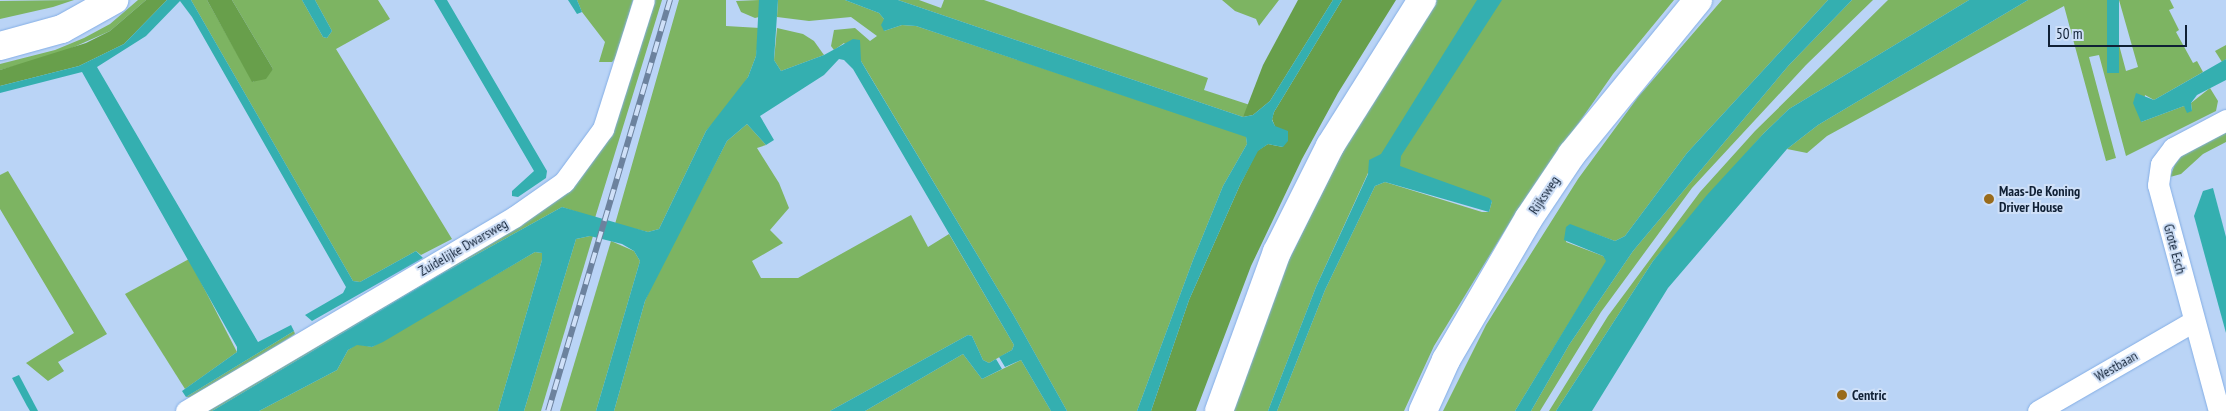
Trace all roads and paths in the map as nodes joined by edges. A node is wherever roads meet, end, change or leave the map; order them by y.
1 (114, 0) edge
2 (644, 0) edge
3 (1422, 0) edge
4 (1698, 0) edge
5 (0, 46) edge
6 (2226, 120) edge
7 (2194, 321) junction
8 (186, 411) edge
9 (1219, 411) edge
10 (1422, 411) edge
11 (2038, 411) edge
12 (2220, 411) edge

1 - 5 highway
2 - 8 street, Zuidelijke Dwarsweg
3 - 9 highway
4 - 10 highway, Rijksweg
6 - 7 street, Grote Esch
7 - 11 street, Westbaan
7 - 12 street, Grote Esch

